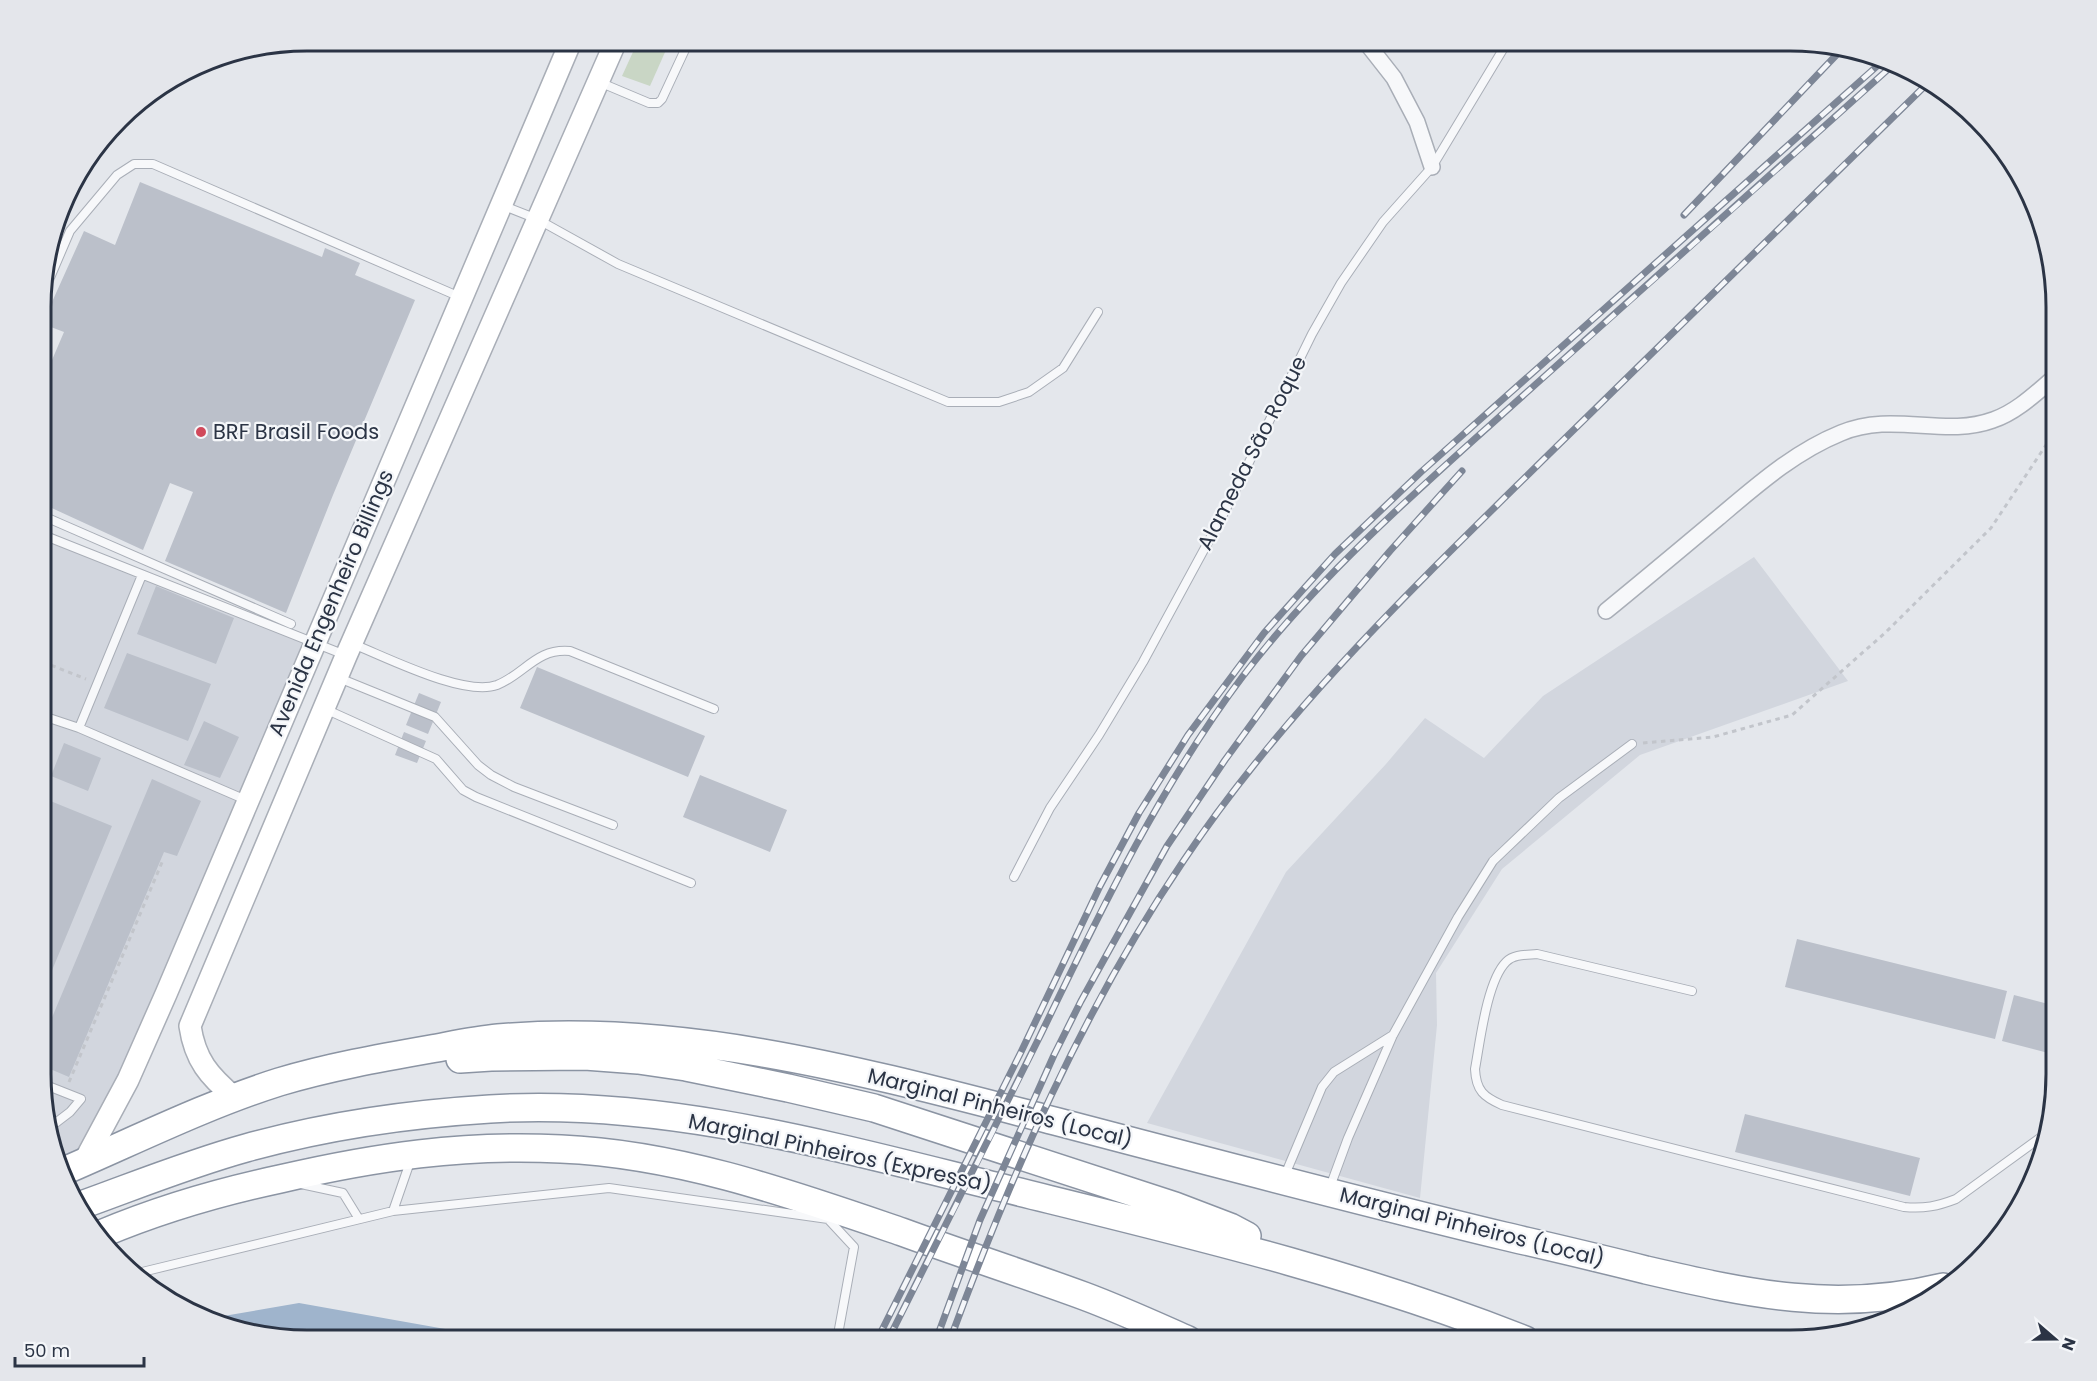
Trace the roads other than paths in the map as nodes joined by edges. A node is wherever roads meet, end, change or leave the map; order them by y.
1 (566, 51) edge
2 (612, 51) edge
3 (684, 51) edge
4 (1373, 51) edge
5 (1501, 51) edge
6 (599, 82) junction
7 (1432, 167) junction
8 (501, 205) junction
9 (537, 219) junction
10 (54, 269) edge
11 (462, 297) junction
12 (1098, 312) dead end
13 (2046, 384) edge
14 (51, 519) edge
15 (363, 529) junction
16 (51, 538) edge
17 (395, 544) junction
18 (142, 575) junction
19 (1606, 611) dead end
20 (291, 624) dead end
21 (314, 643) junction
22 (349, 650) junction
23 (337, 677) junction
24 (324, 709) junction
25 (714, 709) dead end
26 (51, 719) edge
27 (79, 728) junction
28 (1632, 744) road end
29 (247, 801) junction
30 (613, 825) dead end
31 (1014, 877) dead end
32 (692, 883) dead end
33 (1692, 992) dead end
34 (166, 994) junction
35 (198, 1007) junction
36 (1393, 1035) junction
37 (396, 1055) junction
38 (52, 1087) edge
39 (235, 1098) junction
40 (56, 1123) edge
41 (2037, 1140) edge
42 (412, 1153) junction
43 (74, 1166) edge
44 (279, 1179) junction
45 (1283, 1180) junction
46 (1329, 1192) junction
47 (86, 1203) edge
48 (393, 1211) junction
49 (359, 1219) junction
50 (106, 1232) edge
51 (1277, 1258) junction
52 (144, 1272) edge
53 (1926, 1291) edge
54 (839, 1330) edge
55 (1164, 1330) edge
56 (1499, 1330) edge

1 - 8 street, Avenida Engenheiro Billings
2 - 6 street, Avenida Engenheiro Billings
3 - 6 lane
4 - 7 street
5 - 7 lane, Alameda São Roque
6 - 9 street, Avenida Engenheiro Billings
7 - 31 lane, Alameda São Roque
8 - 9 lane
8 - 11 street, Avenida Engenheiro Billings
9 - 12 lane
9 - 17 street, Avenida Engenheiro Billings
10 - 11 lane
11 - 15 street, Avenida Engenheiro Billings
13 - 19 street
14 - 20 lane
15 - 17 street
15 - 21 street, Avenida Engenheiro Billings
16 - 18 lane
17 - 22 street, Avenida Engenheiro Billings
18 - 21 lane
18 - 27 lane
21 - 22 lane
21 - 29 street, Avenida Engenheiro Billings
22 - 23 street, Avenida Engenheiro Billings
22 - 25 lane
23 - 24 street, Avenida Engenheiro Billings
23 - 30 lane
24 - 32 lane
24 - 35 street, Avenida Engenheiro Billings
26 - 27 lane
27 - 29 lane
28 - 36 lane
29 - 34 street, Avenida Engenheiro Billings
33 - 41 lane
34 - 35 street
34 - 43 street, Avenida Engenheiro Billings
35 - 39 street, Avenida Engenheiro Billings
36 - 45 lane
36 - 46 lane
37 - 39 highway, Marginal Pinheiros (Local)
37 - 45 highway, Marginal Pinheiros (Local)
37 - 51 highway
38 - 40 lane
39 - 43 highway, Marginal Pinheiros (Local)
42 - 44 highway
42 - 48 lane
42 - 55 highway
44 - 49 lane
44 - 50 highway
45 - 46 highway, Marginal Pinheiros (Local)
46 - 53 highway, Marginal Pinheiros (Local)
47 - 51 highway, Marginal Pinheiros (Expressa)
48 - 49 lane
48 - 54 lane
49 - 52 lane
51 - 56 highway, Marginal Pinheiros (Expressa)

